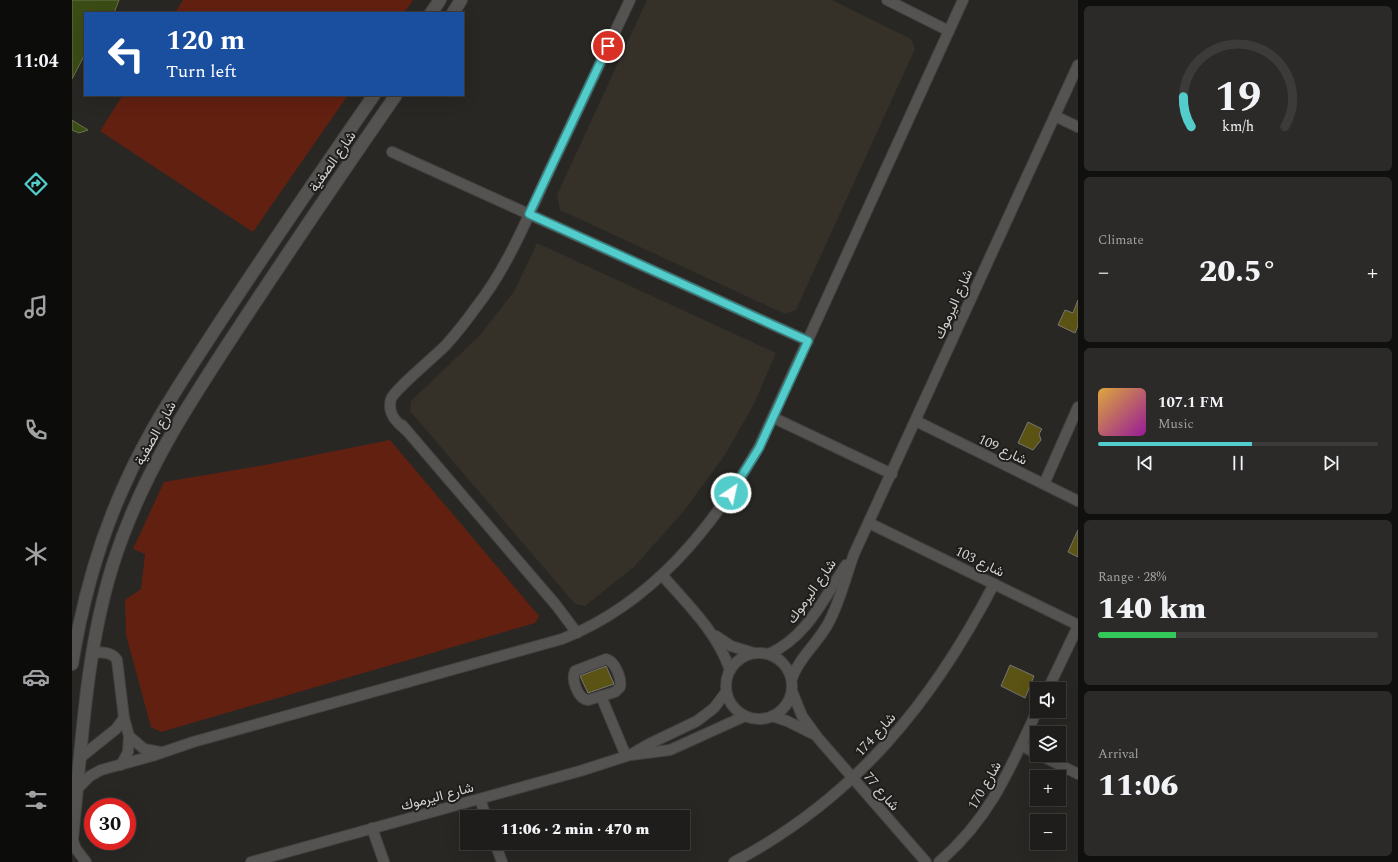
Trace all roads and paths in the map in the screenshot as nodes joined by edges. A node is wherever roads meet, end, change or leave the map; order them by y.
1 (440, 0) edge
2 (462, 0) edge
3 (630, 0) edge
4 (887, 0) edge
5 (964, 0) edge
6 (432, 12) edge
7 (454, 12) edge
8 (949, 31) junction
9 (1078, 65) edge
10 (373, 96) edge
11 (395, 96) edge
12 (1055, 116) junction
13 (1078, 127) edge
14 (392, 152) dead end
15 (529, 214) junction
16 (808, 341) junction
17 (1078, 407) edge
18 (774, 418) junction
19 (916, 421) junction
20 (892, 474) junction
21 (1044, 484) junction
22 (1078, 501) edge
23 (112, 514) junction
24 (129, 519) junction
25 (869, 523) junction
26 (854, 554) junction
27 (662, 575) junction
28 (994, 584) junction
29 (1078, 626) edge
30 (712, 632) junction
31 (577, 633) junction
32 (92, 652) junction
33 (754, 653) junction
34 (769, 654) junction
35 (72, 664) edge
36 (730, 670) junction
37 (792, 678) junction
38 (1051, 682) edge
39 (792, 691) junction
40 (726, 692) junction
41 (601, 696) junction
42 (745, 716) junction
43 (772, 716) junction
44 (124, 718) junction
45 (1035, 718) edge
46 (128, 736) junction
47 (818, 738) junction
48 (1021, 746) junction
49 (1030, 750) edge
50 (162, 752) junction
51 (628, 756) junction
52 (81, 757) junction
53 (1054, 762) edge
54 (121, 765) junction
55 (1078, 774) edge
56 (854, 779) junction
57 (77, 789) junction
58 (480, 799) junction
59 (484, 810) edge
60 (372, 828) junction
61 (72, 838) edge
62 (498, 850) edge
63 (264, 860) edge
64 (86, 862) edge
65 (251, 862) edge
66 (384, 862) edge
67 (502, 862) edge
68 (734, 862) edge
69 (926, 862) edge
70 (939, 862) edge

1 - 6 main road
2 - 7 main road
3 - 15 street
4 - 8 street
5 - 8 street
8 - 16 street
9 - 12 street, شارع اليرموك
10 - 23 main road, شارع الصفية
11 - 24 main road, شارع الصفية
12 - 13 street
12 - 19 street, شارع اليرموك
14 - 15 street
15 - 16 street
15 - 31 street
16 - 18 street
17 - 21 street
18 - 20 street
18 - 27 street
19 - 20 street, شارع اليرموك
19 - 21 street, شارع 109
20 - 25 street, شارع اليرموك
21 - 22 street, شارع 109
23 - 24 main road
23 - 35 main road, شارع الصفية
24 - 32 main road, شارع الصفية
25 - 26 street, شارع اليرموك
25 - 28 street, شارع 103
26 - 34 street, شارع اليرموك
26 - 37 street, شارع اليرموك
27 - 30 street
27 - 31 street
28 - 29 street, شارع 103
28 - 56 street, شارع 174
29 - 38 street
30 - 33 street
30 - 36 street
31 - 50 street
32 - 44 street
32 - 52 main road, شارع الصفية
33 - 34 street
33 - 36 street
34 - 37 street
36 - 40 street
37 - 39 street
39 - 43 street
39 - 47 street, شارع 77
40 - 42 street
40 - 51 street, شارع اليرموك
41 - 41 street
41 - 51 street
42 - 43 street
42 - 51 street, شارع اليرموك
43 - 47 street, شارع 77
44 - 46 street
44 - 52 street
45 - 48 street, شارع 170
46 - 50 street
46 - 54 street
47 - 56 street, شارع 77
48 - 49 street
48 - 70 street, شارع 170
50 - 54 street
51 - 58 street, شارع اليرموك
52 - 57 main road, شارع الصفية
53 - 55 street
54 - 57 street
56 - 68 street, شارع 174
56 - 69 street, شارع 77
57 - 61 main road, شارع الصفية
58 - 59 street
58 - 60 street, شارع اليرموك
60 - 63 street, شارع اليرموك
60 - 66 street
61 - 64 street
62 - 67 street
63 - 65 street, شارع اليرموك

